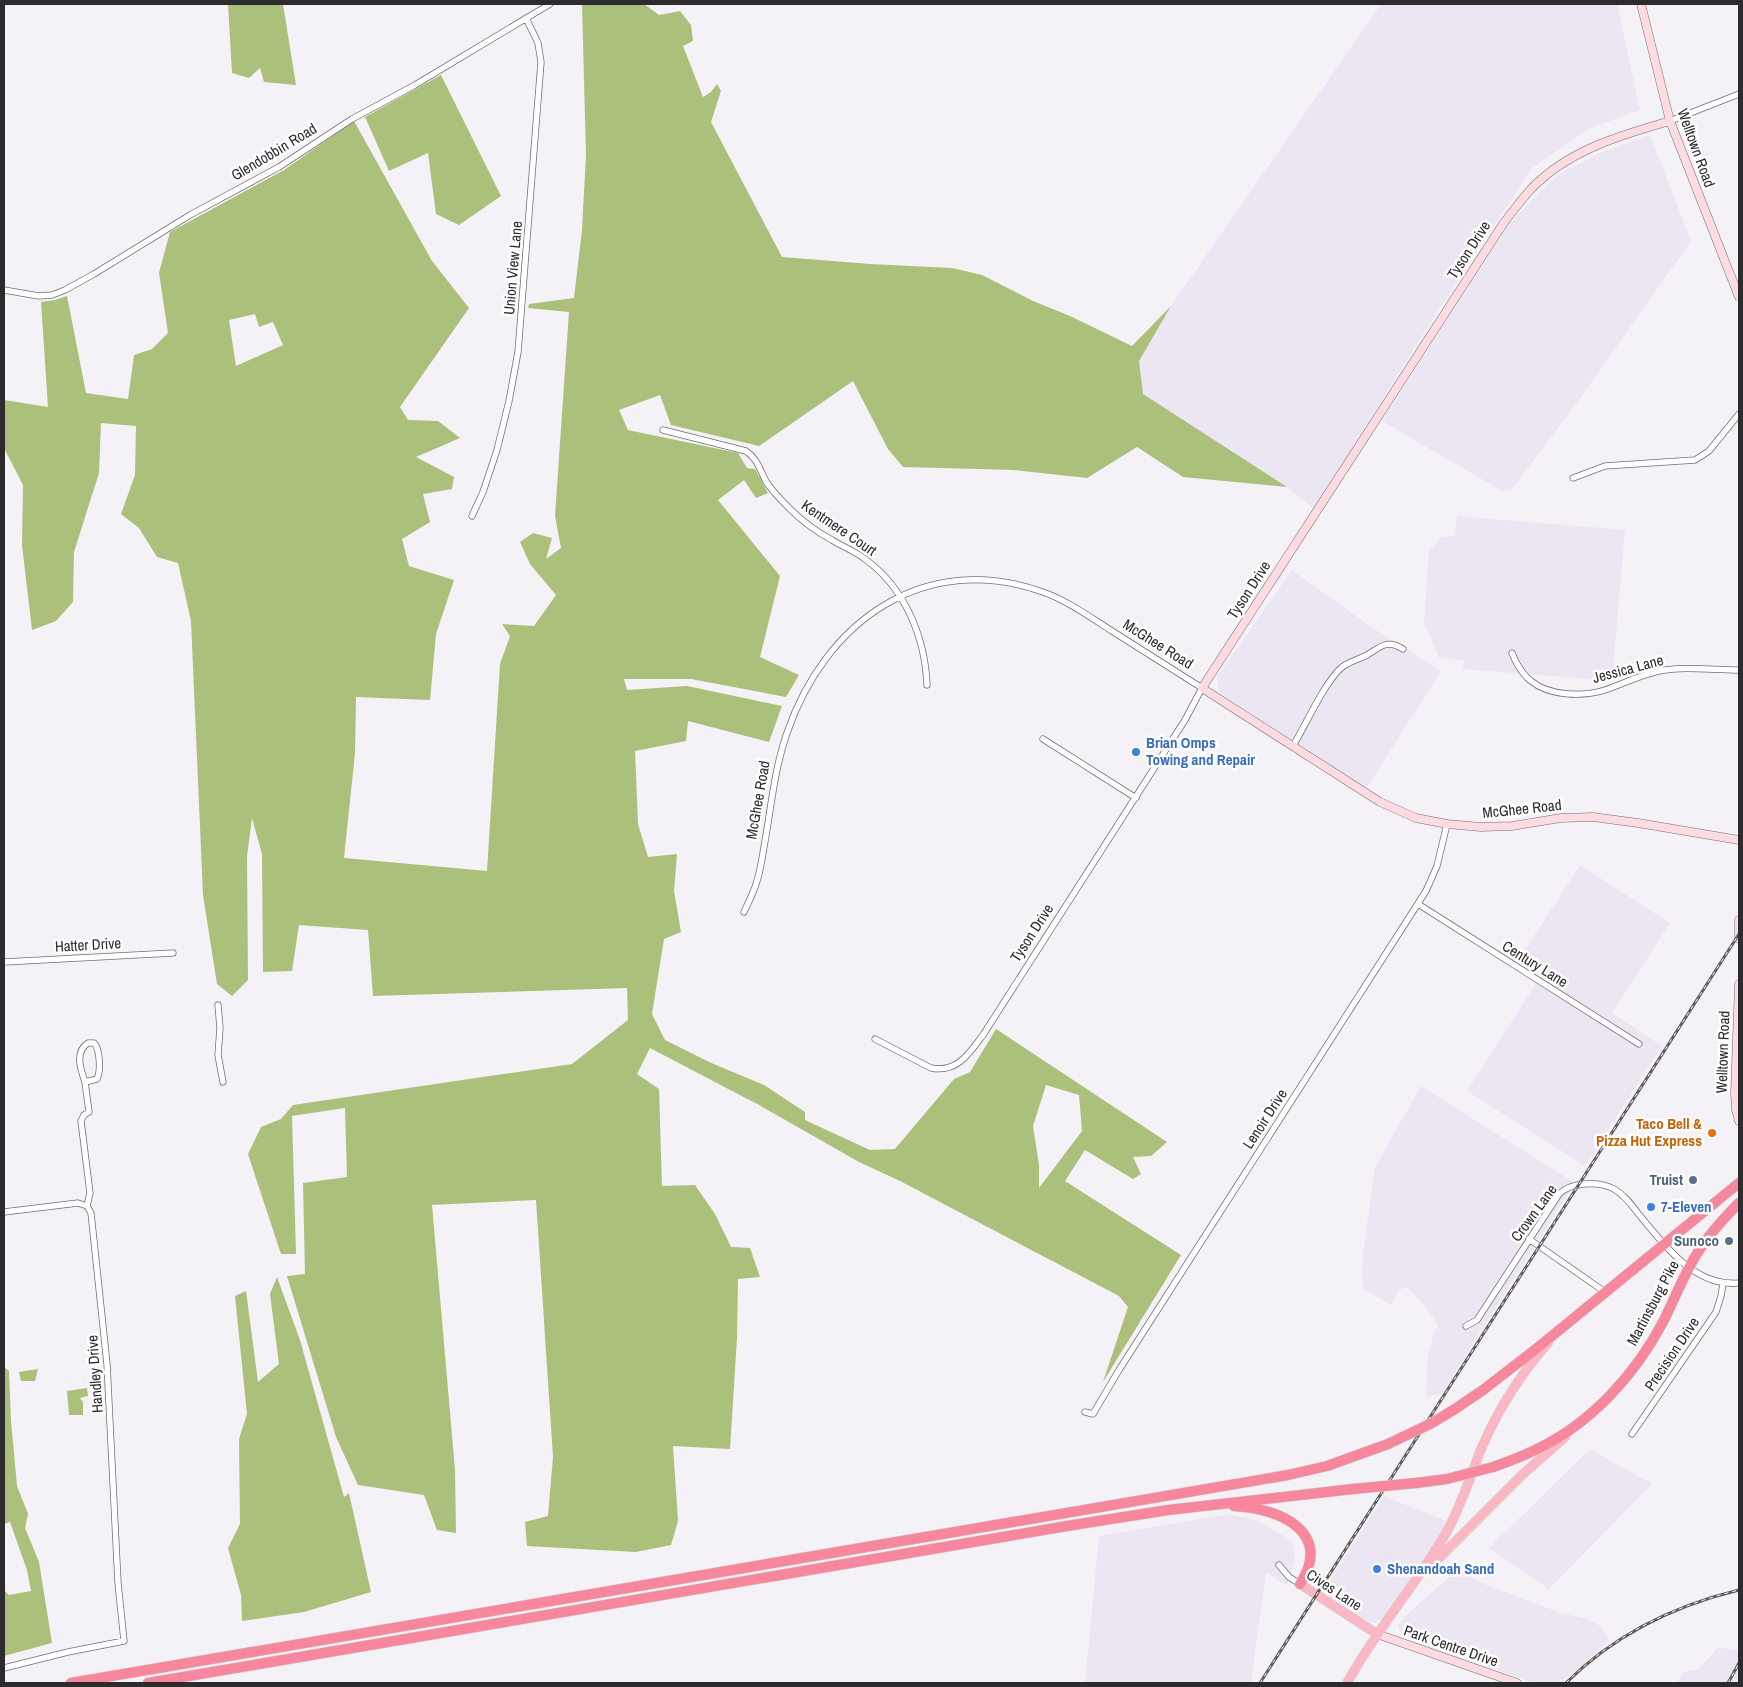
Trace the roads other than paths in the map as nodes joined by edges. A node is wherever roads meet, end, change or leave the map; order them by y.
1 (550, 4) edge
2 (1641, 4) edge
3 (526, 18) junction
4 (1739, 94) edge
5 (1670, 121) junction
6 (4, 290) edge
7 (1739, 297) edge
8 (1739, 414) edge
9 (663, 430) dead end
10 (1573, 478) dead end
11 (472, 516) dead end
12 (900, 597) junction
13 (1403, 650) dead end
14 (1512, 653) dead end
15 (1739, 670) edge
16 (927, 685) dead end
17 (1202, 688) junction
18 (1043, 739) dead end
19 (1293, 746) junction
20 (1136, 798) junction
21 (1448, 824) junction
22 (1739, 840) edge
23 (1418, 904) junction
24 (744, 912) dead end
25 (1739, 920) edge
26 (1739, 939) edge
27 (173, 953) dead end
28 (4, 962) edge
29 (1739, 984) edge
30 (218, 1005) dead end
31 (875, 1039) dead end
32 (1639, 1044) dead end
33 (85, 1082) junction
34 (223, 1082) dead end
35 (1739, 1121) edge
36 (1739, 1183) edge
37 (1739, 1203) edge
38 (87, 1206) junction
39 (4, 1212) edge
40 (1529, 1239) junction
41 (1664, 1244) junction
42 (1689, 1268) junction
43 (1739, 1283) edge
44 (1722, 1284) junction
45 (1605, 1292) junction
46 (1579, 1313) junction
47 (1466, 1326) dead end
48 (1612, 1394) junction
49 (1085, 1412) dead end
50 (1632, 1434) dead end
51 (1067, 1526) junction
52 (1280, 1565) dead end
53 (1300, 1584) junction
54 (1410, 1588) junction
55 (1376, 1634) junction
56 (4, 1668) edge
57 (70, 1683) edge
58 (148, 1683) edge
59 (1348, 1683) edge
60 (1517, 1683) edge

1 - 3 street, Glendobbin Road
2 - 5 street, Welltown Road
3 - 6 street, Glendobbin Road
3 - 11 street, Union View Lane
4 - 5 street
5 - 7 street, Welltown Road
5 - 17 street, Tyson Drive
8 - 10 street
9 - 12 street, Kentmere Court
12 - 16 street, Kentmere Court
12 - 17 street, McGhee Road
12 - 24 street, McGhee Road
13 - 19 street
14 - 15 street, Jessica Lane
17 - 19 street, McGhee Road
17 - 20 street, Tyson Drive
18 - 20 street
19 - 21 street, McGhee Road
20 - 31 street, Tyson Drive
21 - 22 street, McGhee Road
21 - 23 street, Lenoir Drive
23 - 32 street, Century Lane
23 - 49 street, Lenoir Drive
25 - 26 street
27 - 28 street, Hatter Drive
29 - 35 street, Welltown Road
30 - 34 street
33 - 33 street
33 - 38 street, Handley Drive
36 - 41 highway, Martinsburg Pike
37 - 42 highway, Martinsburg Pike
38 - 39 street
38 - 56 street, Handley Drive
40 - 41 street, Crown Lane
40 - 45 street
40 - 47 street, Crown Lane
41 - 42 street, Crown Lane
41 - 45 highway, Martinsburg Pike
42 - 44 street, Crown Lane
42 - 48 highway, Martinsburg Pike
43 - 44 street
44 - 50 street, Precision Drive
45 - 46 highway, Martinsburg Pike
46 - 54 main road
46 - 57 highway, Martinsburg Pike, bridge
48 - 51 highway, Martinsburg Pike, bridge
48 - 54 main road
51 - 53 highway
51 - 58 highway
52 - 53 street, Cives Lane
53 - 55 main road, Cives Lane
54 - 55 main road
55 - 59 main road
55 - 60 street, Park Centre Drive

